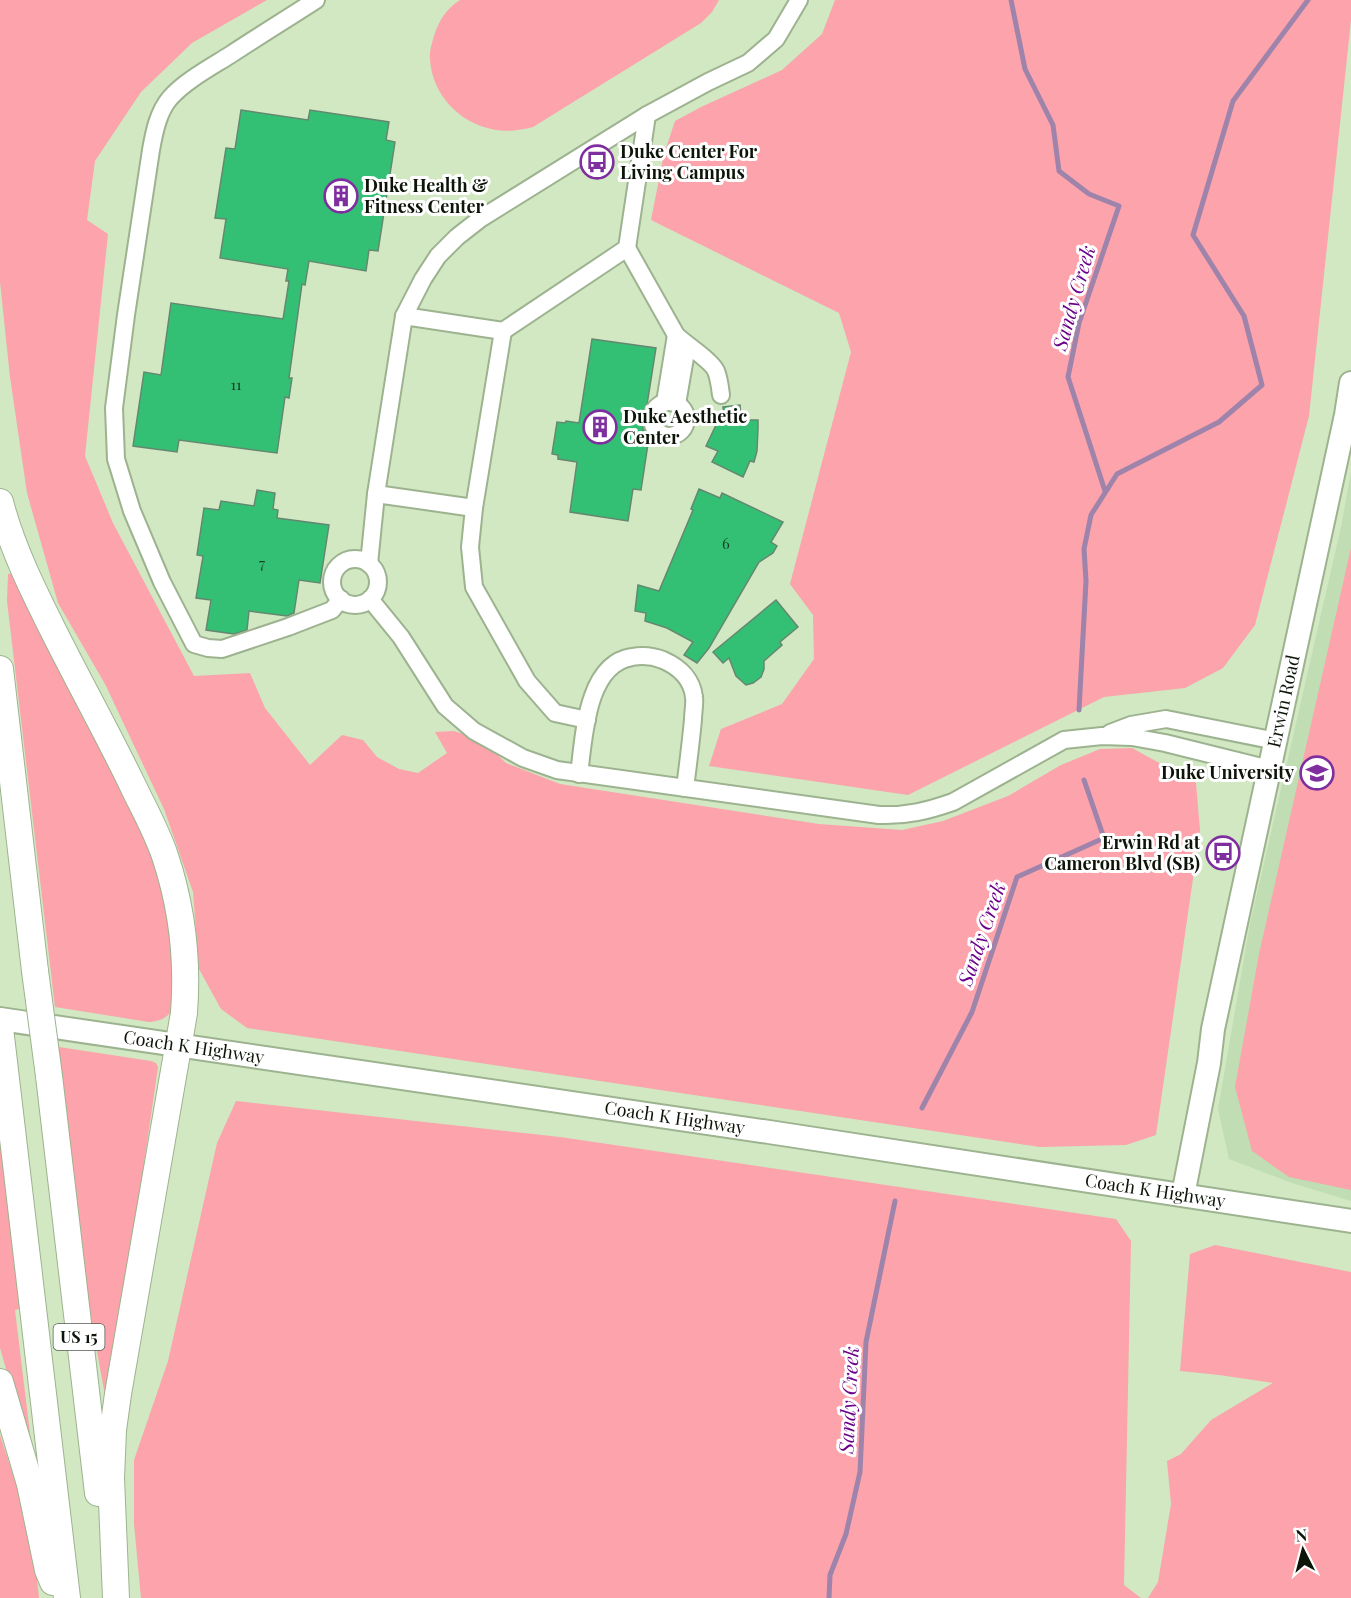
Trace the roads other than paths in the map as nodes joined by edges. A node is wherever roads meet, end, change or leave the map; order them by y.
1 (316, 0) edge
2 (799, 0) edge
3 (647, 115) junction
4 (627, 248) junction
5 (404, 316) junction
6 (503, 331) junction
7 (682, 340) junction
8 (1351, 383) edge
9 (721, 395) dead end
10 (671, 403) dead end
11 (376, 494) junction
12 (0, 502) edge
13 (474, 508) junction
14 (369, 564) junction
15 (341, 599) junction
16 (370, 599) junction
17 (0, 669) edge
18 (587, 720) junction
19 (1102, 736) junction
20 (1276, 741) junction
21 (1270, 769) junction
22 (579, 774) junction
23 (685, 788) junction
24 (0, 1019) edge
25 (0, 1028) edge
26 (179, 1046) junction
27 (1183, 1195) junction
28 (1351, 1221) edge
29 (0, 1382) edge
30 (60, 1598) edge
31 (67, 1598) edge
32 (110, 1598) edge
33 (116, 1598) edge

1 - 15 lane
2 - 3 lane
3 - 4 lane
3 - 5 lane
4 - 6 lane
4 - 7 lane
5 - 6 lane
5 - 11 lane
6 - 13 lane
7 - 9 lane
7 - 10 lane
8 - 20 main road, Erwin Road
11 - 13 lane
11 - 14 lane
12 - 26 highway
13 - 18 lane
14 - 15 lane
14 - 16 lane
15 - 16 lane
16 - 22 lane
17 - 32 highway, US 15, bridge
18 - 22 lane
18 - 23 lane
19 - 20 lane
19 - 21 lane
19 - 23 lane
20 - 21 main road, Erwin Road
21 - 27 main road, Erwin Road
22 - 23 lane
24 - 26 main road, Coach K Highway
25 - 31 highway, US 15
26 - 27 main road, Coach K Highway
26 - 33 highway
27 - 28 main road, Coach K Highway
29 - 30 highway

